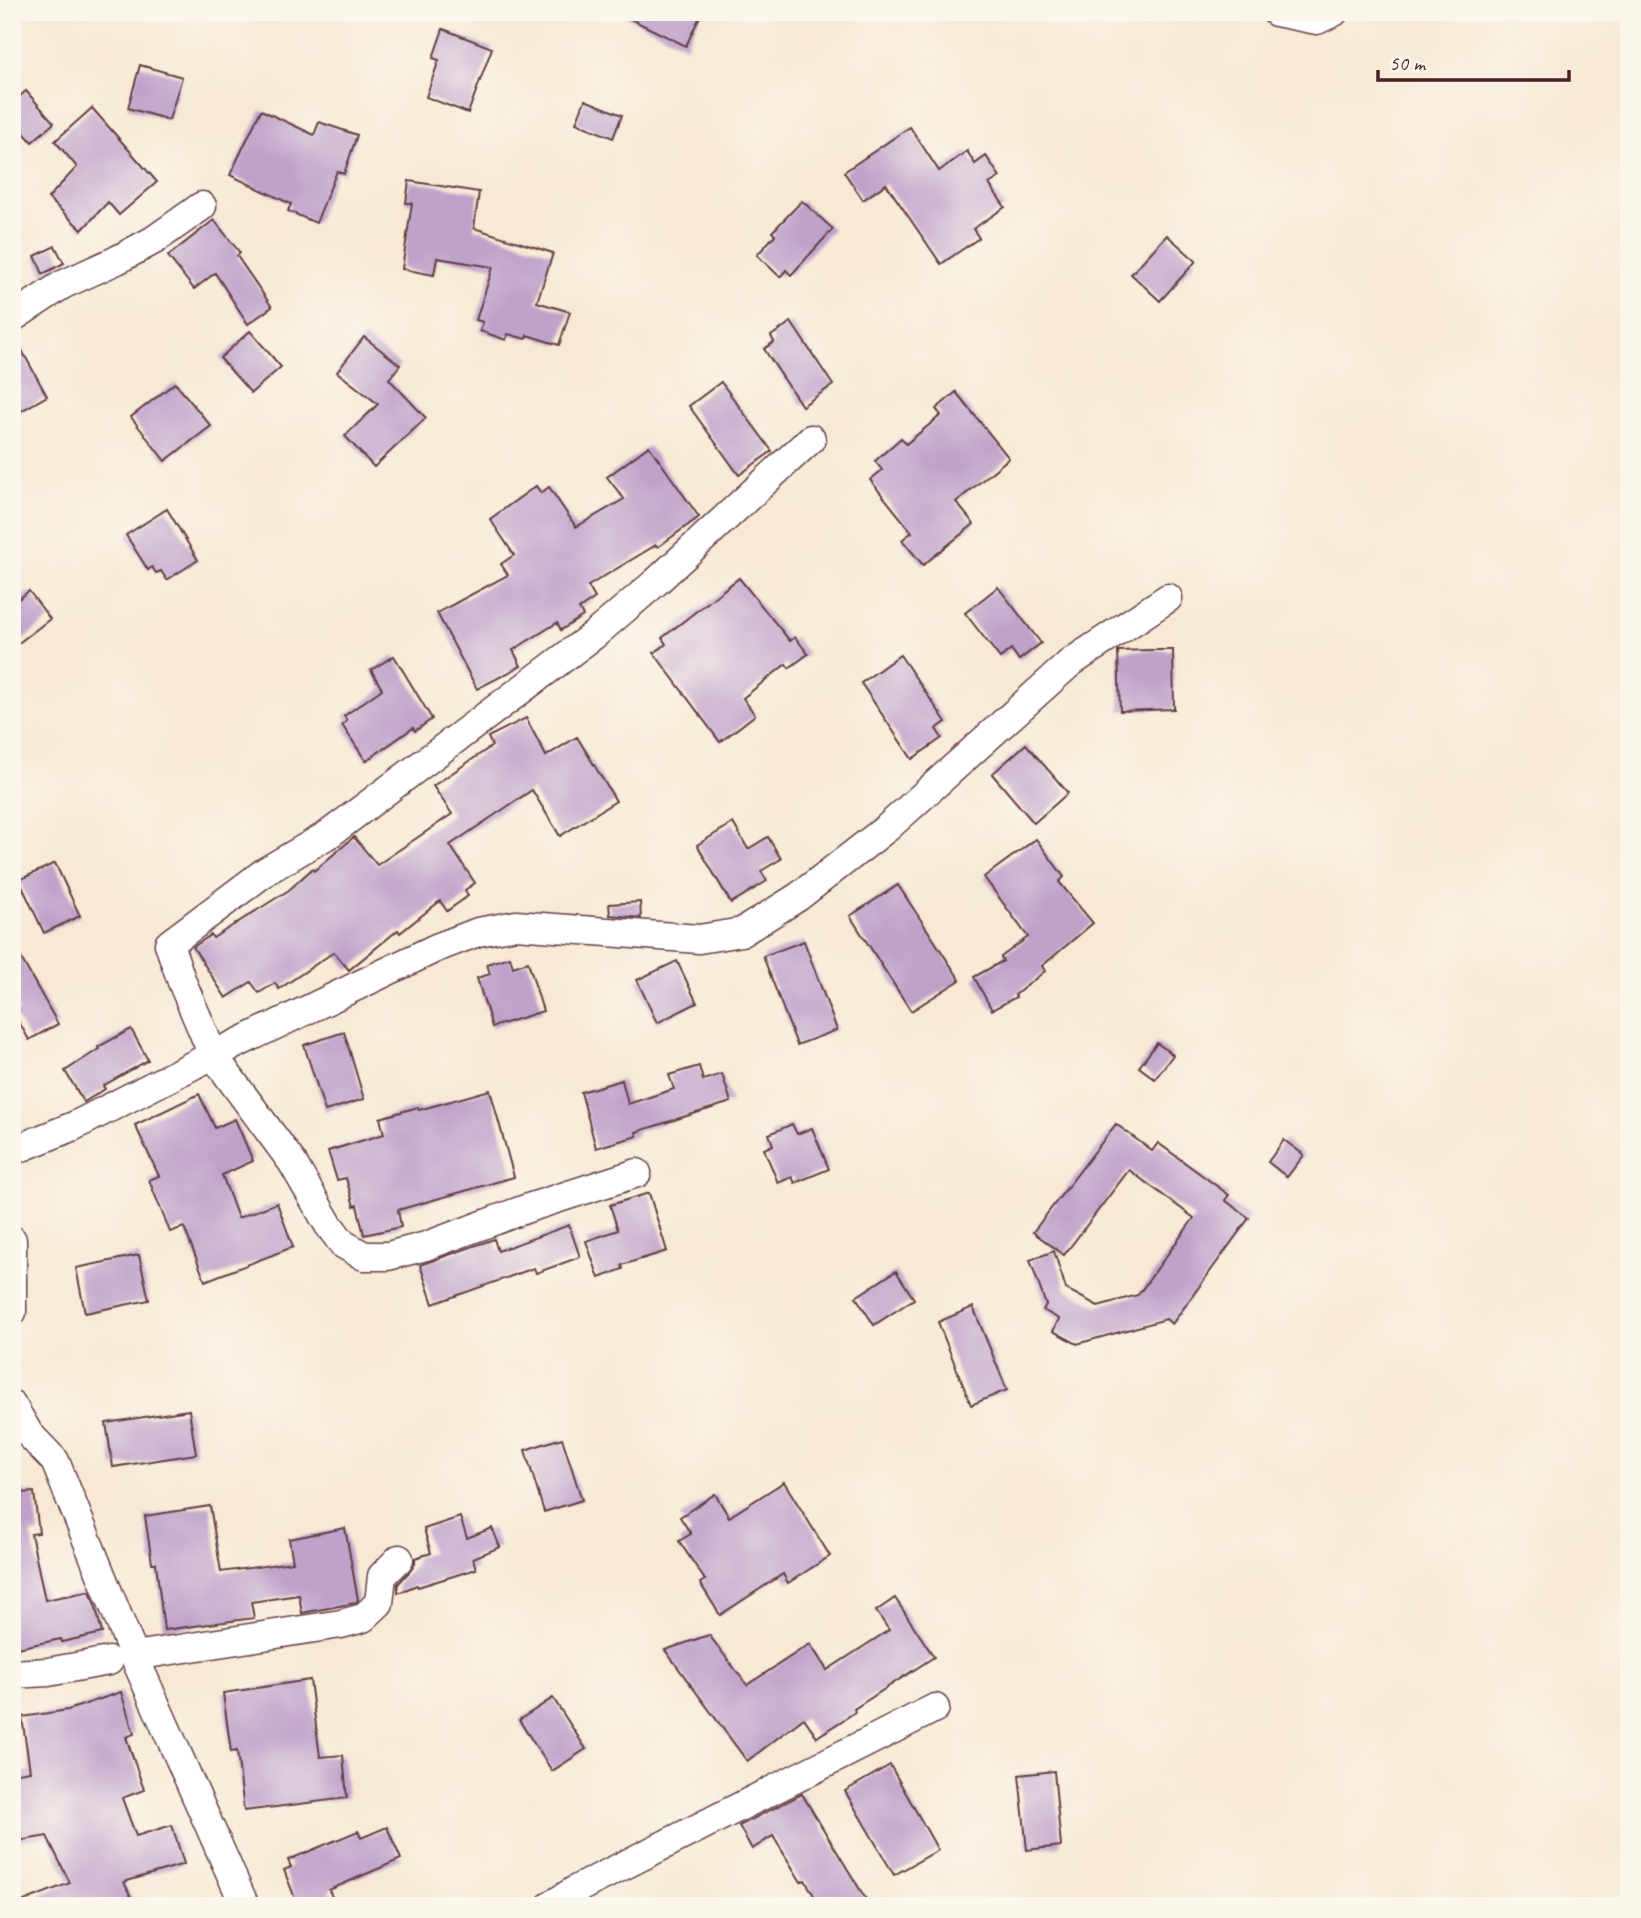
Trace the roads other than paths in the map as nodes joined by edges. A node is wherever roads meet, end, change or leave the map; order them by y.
1 (1276, 12) edge
2 (1334, 12) edge
3 (202, 205) dead end
4 (12, 318) edge
5 (811, 439) dead end
6 (1168, 598) dead end
7 (214, 1055) junction
8 (12, 1151) edge
9 (637, 1173) dead end
10 (12, 1240) edge
11 (12, 1312) edge
12 (12, 1405) edge
13 (399, 1559) dead end
14 (121, 1658) junction
15 (12, 1674) edge
16 (935, 1709) dead end
17 (245, 1906) edge
18 (550, 1906) edge

1 - 2 street
3 - 4 street
5 - 7 street
6 - 7 street
7 - 8 street
7 - 9 street
10 - 11 street
12 - 14 street
13 - 14 street
14 - 15 street
14 - 17 street
16 - 18 street

